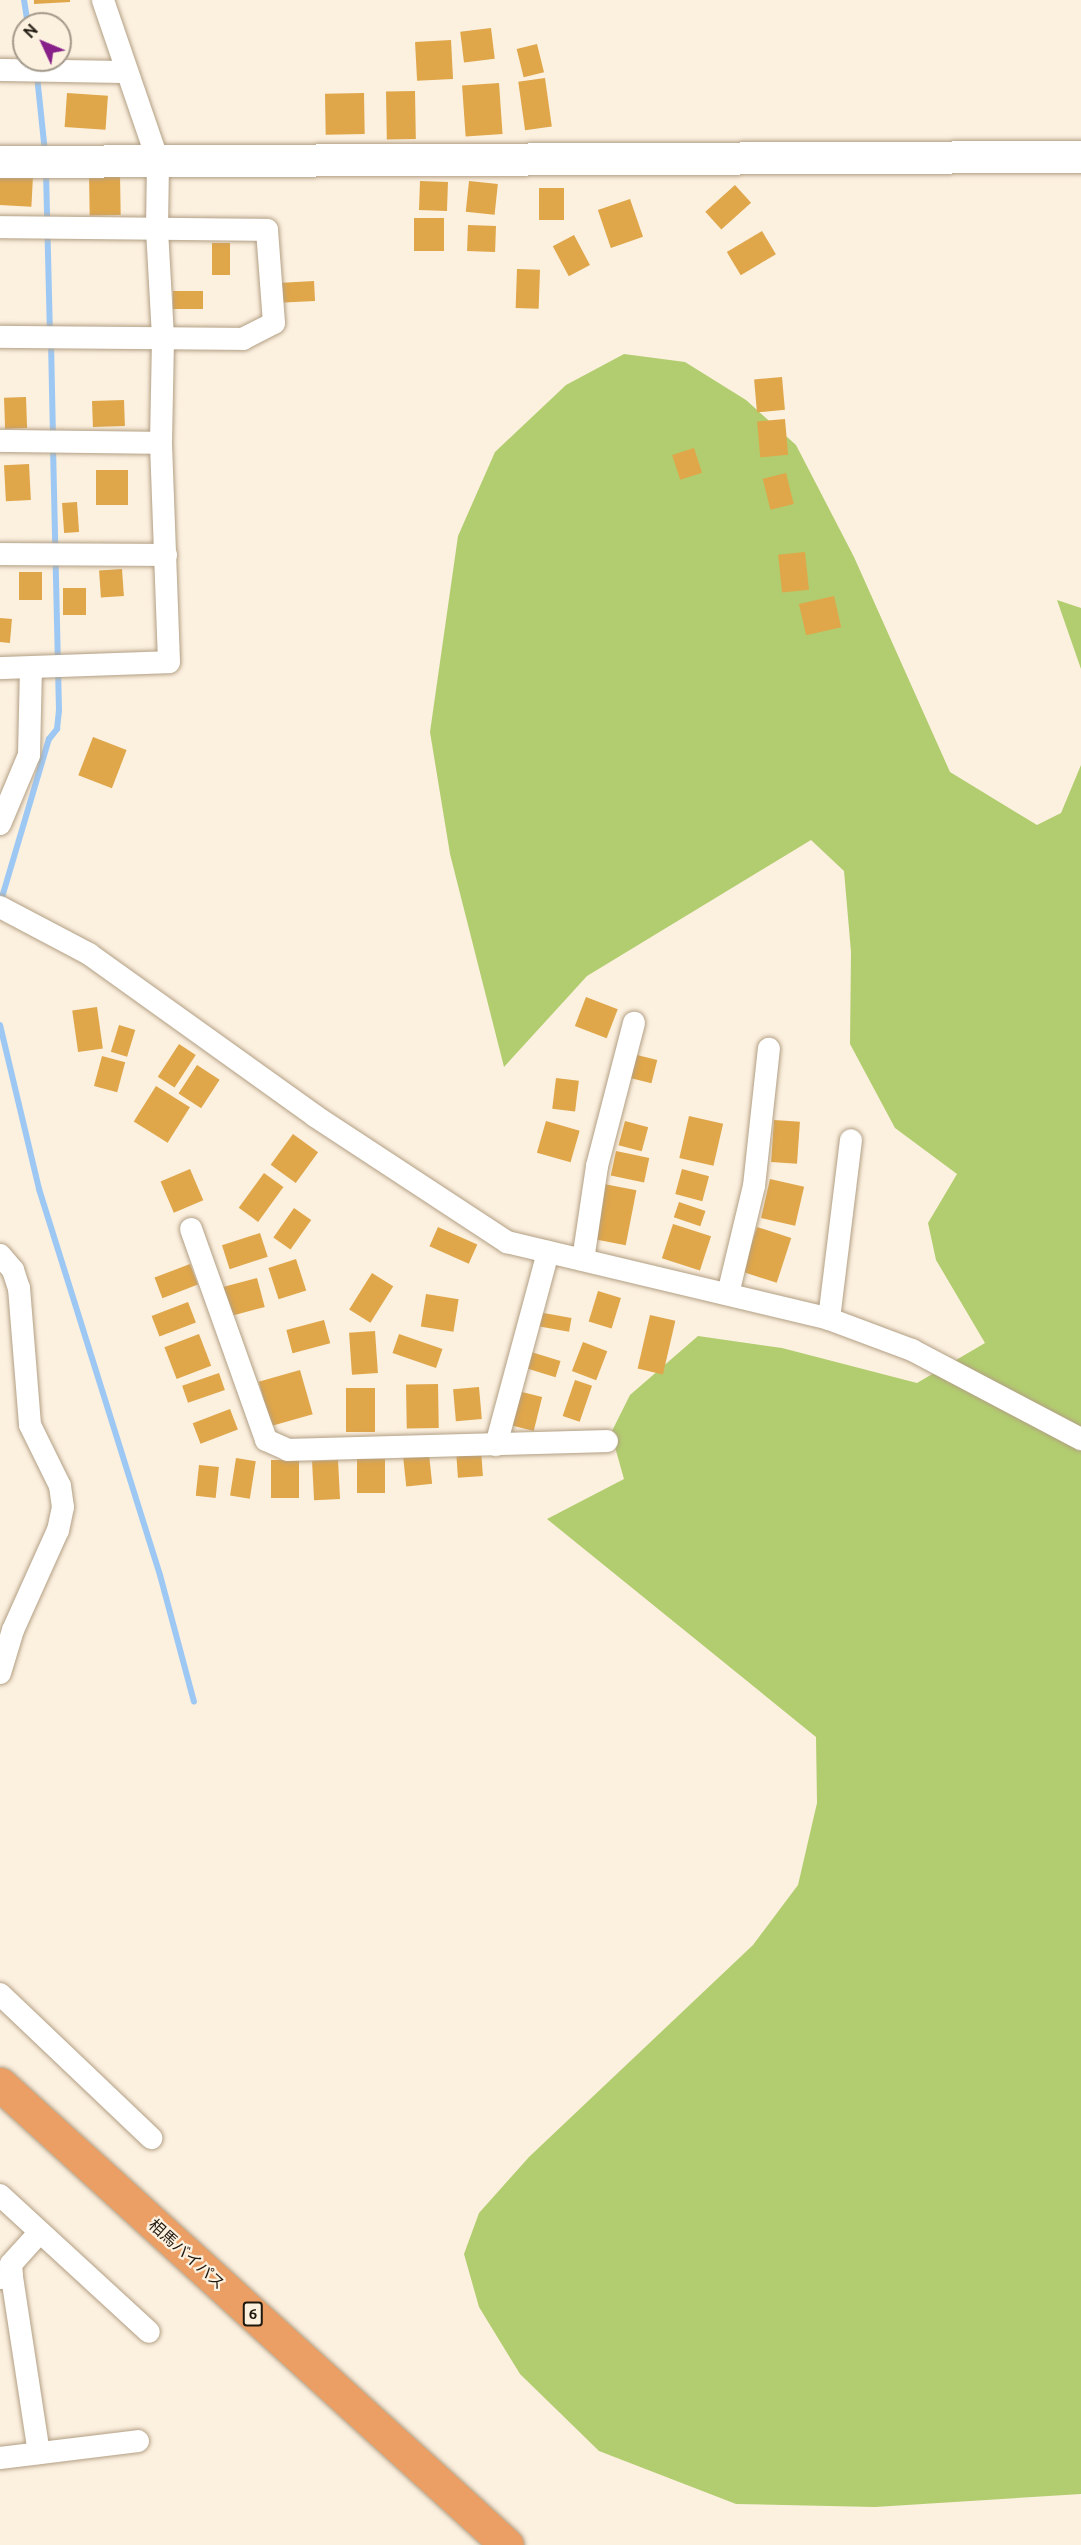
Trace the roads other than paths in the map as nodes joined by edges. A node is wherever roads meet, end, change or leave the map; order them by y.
1 (103, 0) edge
2 (0, 70) edge
3 (127, 72) junction
4 (1081, 157) edge
5 (158, 161) junction
6 (0, 162) edge
7 (0, 227) edge
8 (156, 228) junction
9 (0, 337) edge
10 (163, 337) junction
11 (0, 441) edge
12 (161, 442) junction
13 (0, 554) edge
14 (166, 555) junction
15 (0, 668) edge
16 (31, 668) junction
17 (0, 824) edge
18 (0, 907) edge
19 (634, 1023) dead end
20 (769, 1049) dead end
21 (850, 1140) dead end
22 (191, 1229) dead end
23 (548, 1252) junction
24 (0, 1255) edge
25 (583, 1260) junction
26 (728, 1294) junction
27 (829, 1319) junction
28 (1081, 1439) edge
29 (607, 1442) dead end
30 (496, 1445) junction
31 (0, 1673) edge
32 (0, 1994) edge
33 (0, 2084) edge
34 (151, 2138) dead end
35 (0, 2195) edge
36 (40, 2232) junction
37 (6, 2278) edge
38 (150, 2332) dead end
39 (138, 2441) dead end
40 (39, 2453) junction
41 (0, 2458) edge
42 (507, 2545) edge

1 - 3 street
2 - 3 street
3 - 5 street
4 - 5 street
5 - 6 street
5 - 8 street
7 - 8 street
8 - 10 street
8 - 10 street
9 - 10 street
10 - 12 street
11 - 12 street
12 - 14 street
13 - 14 street
14 - 16 street
15 - 16 street
16 - 17 street
18 - 23 street
19 - 25 street
20 - 26 street
21 - 27 street
22 - 30 street
23 - 25 street
23 - 30 street
24 - 31 street
25 - 26 street
26 - 27 street
27 - 28 street
29 - 30 street
32 - 34 street
33 - 42 highway, 相馬バイパス / 6
35 - 36 street
36 - 37 street
36 - 38 street
37 - 40 street
39 - 40 street
40 - 41 street

